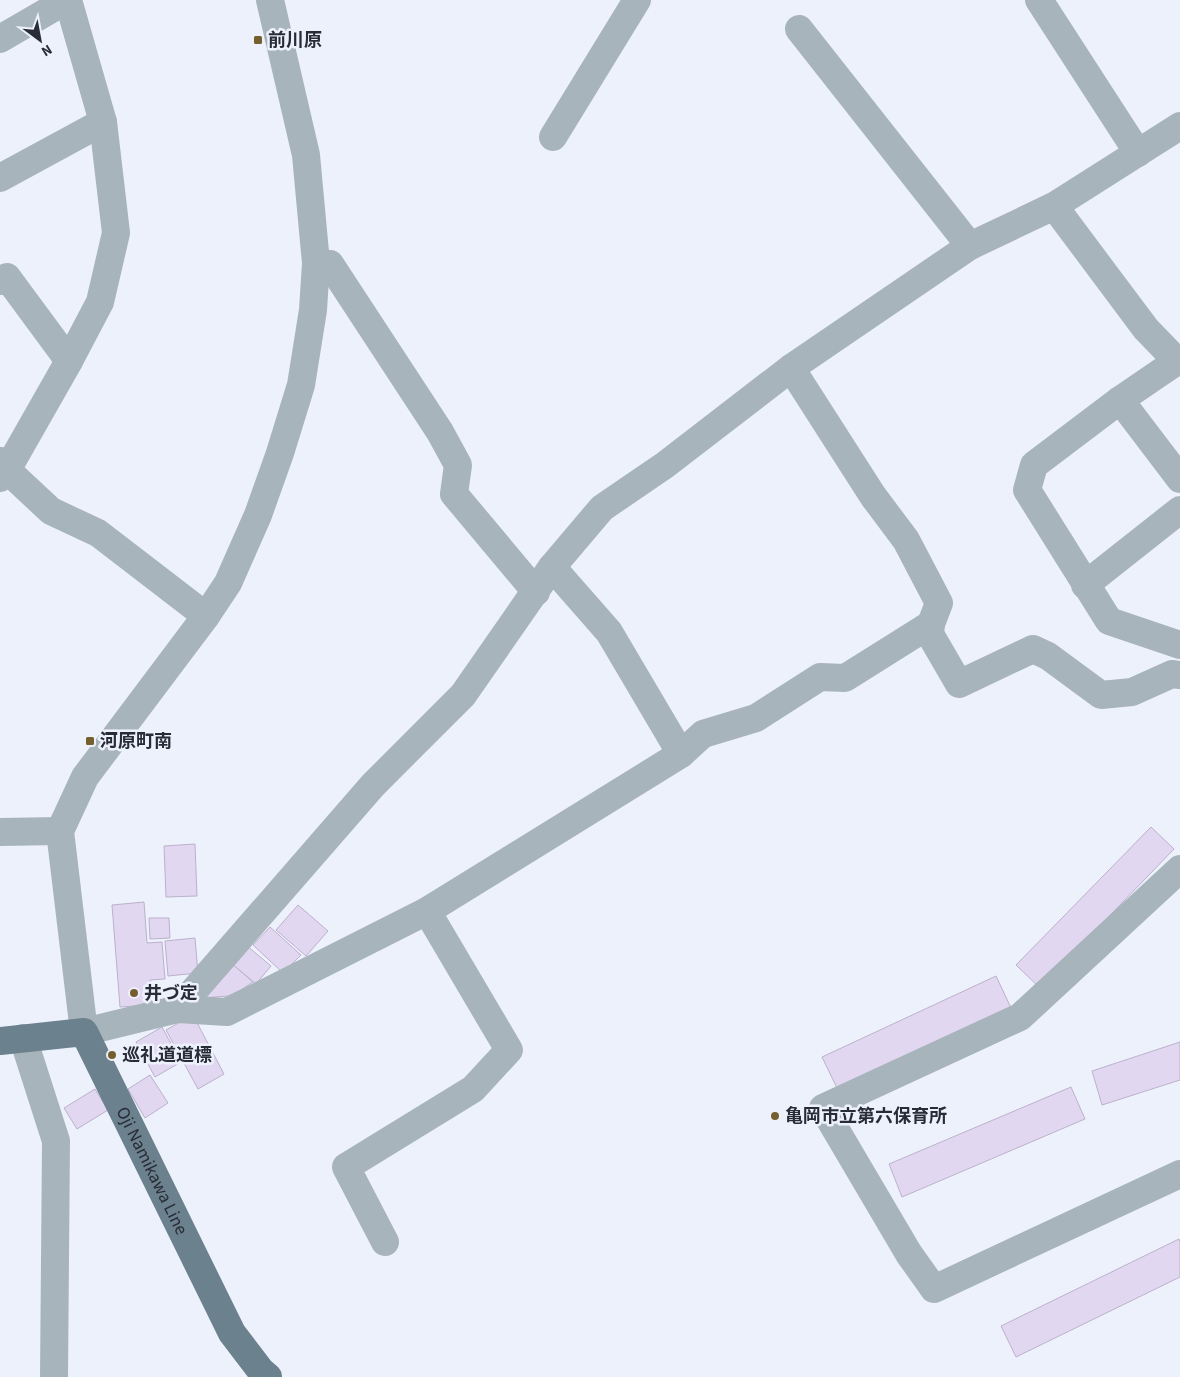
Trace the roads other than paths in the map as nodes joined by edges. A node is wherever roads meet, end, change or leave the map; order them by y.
1 (68, 0) edge
2 (270, 0) edge
3 (637, 0) edge
4 (1039, 0) edge
5 (800, 29) dead end
6 (0, 38) edge
7 (103, 122) junction
8 (1180, 126) edge
9 (553, 137) dead end
10 (1138, 152) junction
11 (0, 178) edge
12 (1054, 206) junction
13 (970, 246) junction
14 (316, 263) junction
15 (0, 281) edge
16 (70, 361) junction
17 (1179, 362) edge
18 (791, 368) junction
19 (1120, 400) junction
20 (2, 470) edge
21 (1180, 479) edge
22 (1180, 510) edge
23 (552, 567) junction
24 (1085, 585) junction
25 (536, 592) junction
26 (206, 616) junction
27 (931, 624) junction
28 (1180, 645) edge
29 (1180, 674) edge
30 (681, 754) junction
31 (60, 831) junction
32 (0, 832) edge
33 (1180, 869) edge
34 (427, 911) junction
35 (178, 1009) junction
36 (84, 1032) junction
37 (12, 1040) edge
38 (1180, 1174) edge
39 (386, 1242) dead end
40 (54, 1377) edge
41 (268, 1377) edge

1 - 6 street
1 - 7 street
2 - 14 street
3 - 9 street
4 - 10 street
5 - 13 street
7 - 11 street
7 - 16 street
8 - 10 street
10 - 12 street
12 - 13 street
12 - 17 street
13 - 18 street
14 - 25 street
14 - 26 street
15 - 16 street
16 - 20 street
17 - 19 street
18 - 23 street
18 - 27 street
19 - 21 street
19 - 24 street
20 - 26 street
22 - 24 street
23 - 25 street
23 - 30 street
24 - 28 street
25 - 35 street
26 - 31 street
27 - 29 street
27 - 30 street
30 - 34 street
31 - 32 street
31 - 36 street
33 - 38 street
34 - 35 street
34 - 39 street
35 - 36 street
36 - 37 main road
36 - 41 main road, Oji Namikawa Line
37 - 40 street

